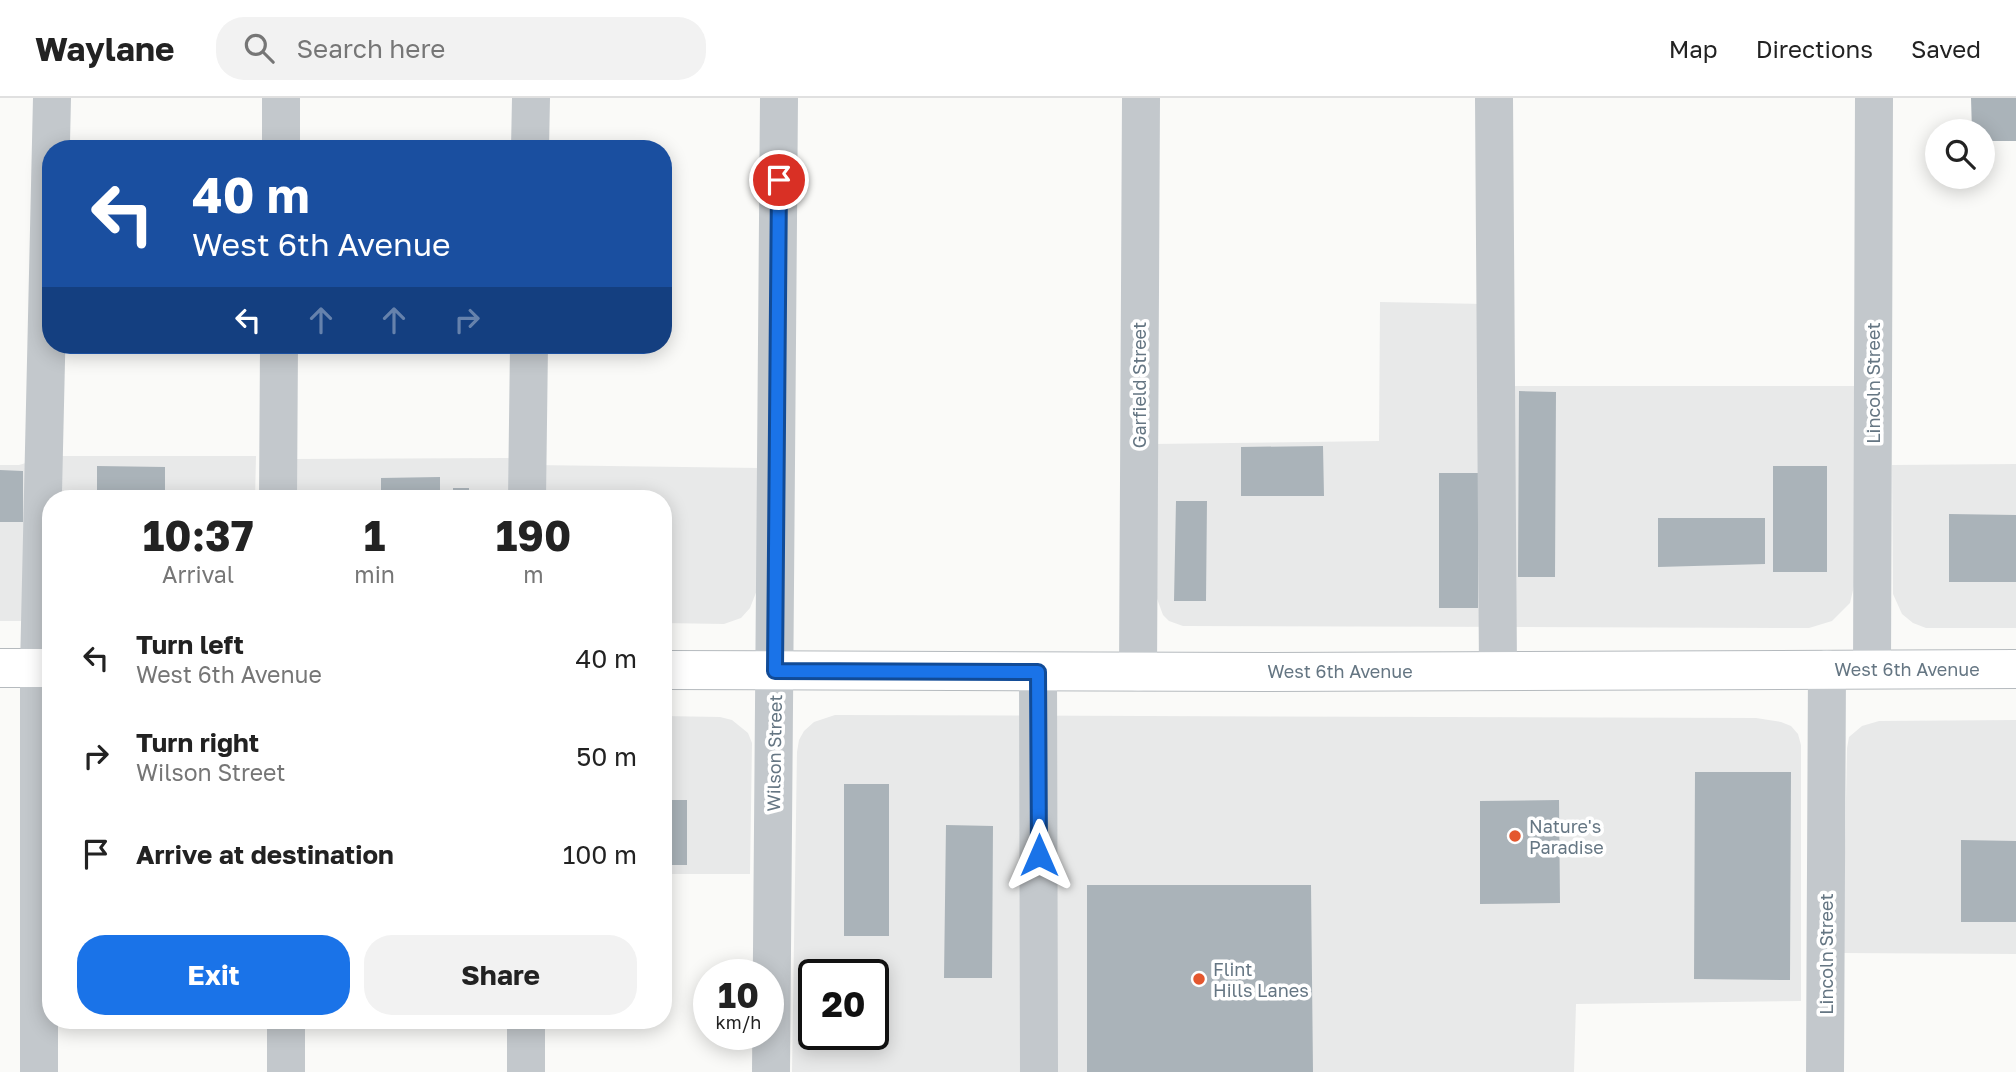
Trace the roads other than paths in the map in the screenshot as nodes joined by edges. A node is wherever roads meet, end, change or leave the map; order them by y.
1 (52, 98) edge
2 (281, 98) edge
3 (531, 98) edge
4 (779, 98) edge
5 (1141, 98) edge
6 (1494, 98) edge
7 (1874, 98) edge
8 (51, 140) edge
9 (281, 140) edge
10 (530, 140) edge
11 (49, 354) edge
12 (279, 354) edge
13 (528, 354) edge
14 (47, 490) edge
15 (278, 490) edge
16 (527, 490) edge
17 (0, 668) edge
18 (42, 668) edge
19 (1827, 668) junction
20 (1872, 668) junction
21 (2016, 669) edge
22 (672, 670) edge
23 (1498, 670) junction
24 (775, 671) junction
25 (1038, 672) junction
26 (1138, 672) junction
27 (42, 870) edge
28 (286, 1029) edge
29 (526, 1029) edge
30 (39, 1072) edge
31 (286, 1072) edge
32 (526, 1072) edge
33 (771, 1072) edge
34 (1039, 1072) edge
35 (1825, 1072) edge

1 - 8 street
2 - 9 street
3 - 10 street
4 - 24 street, Wilson Street
5 - 26 street, Garfield Street
6 - 23 street
7 - 20 street, Lincoln Street
11 - 14 street
12 - 15 street
13 - 16 street
17 - 18 main road
19 - 20 main road, West 6th Avenue
19 - 23 main road, West 6th Avenue
19 - 35 street, Lincoln Street
20 - 21 main road, West 6th Avenue
22 - 24 main road, West 6th Avenue
23 - 26 main road, West 6th Avenue
24 - 25 main road, West 6th Avenue
24 - 33 street, Wilson Street
25 - 26 main road, West 6th Avenue
25 - 34 street
27 - 30 street
28 - 31 street
29 - 32 street

